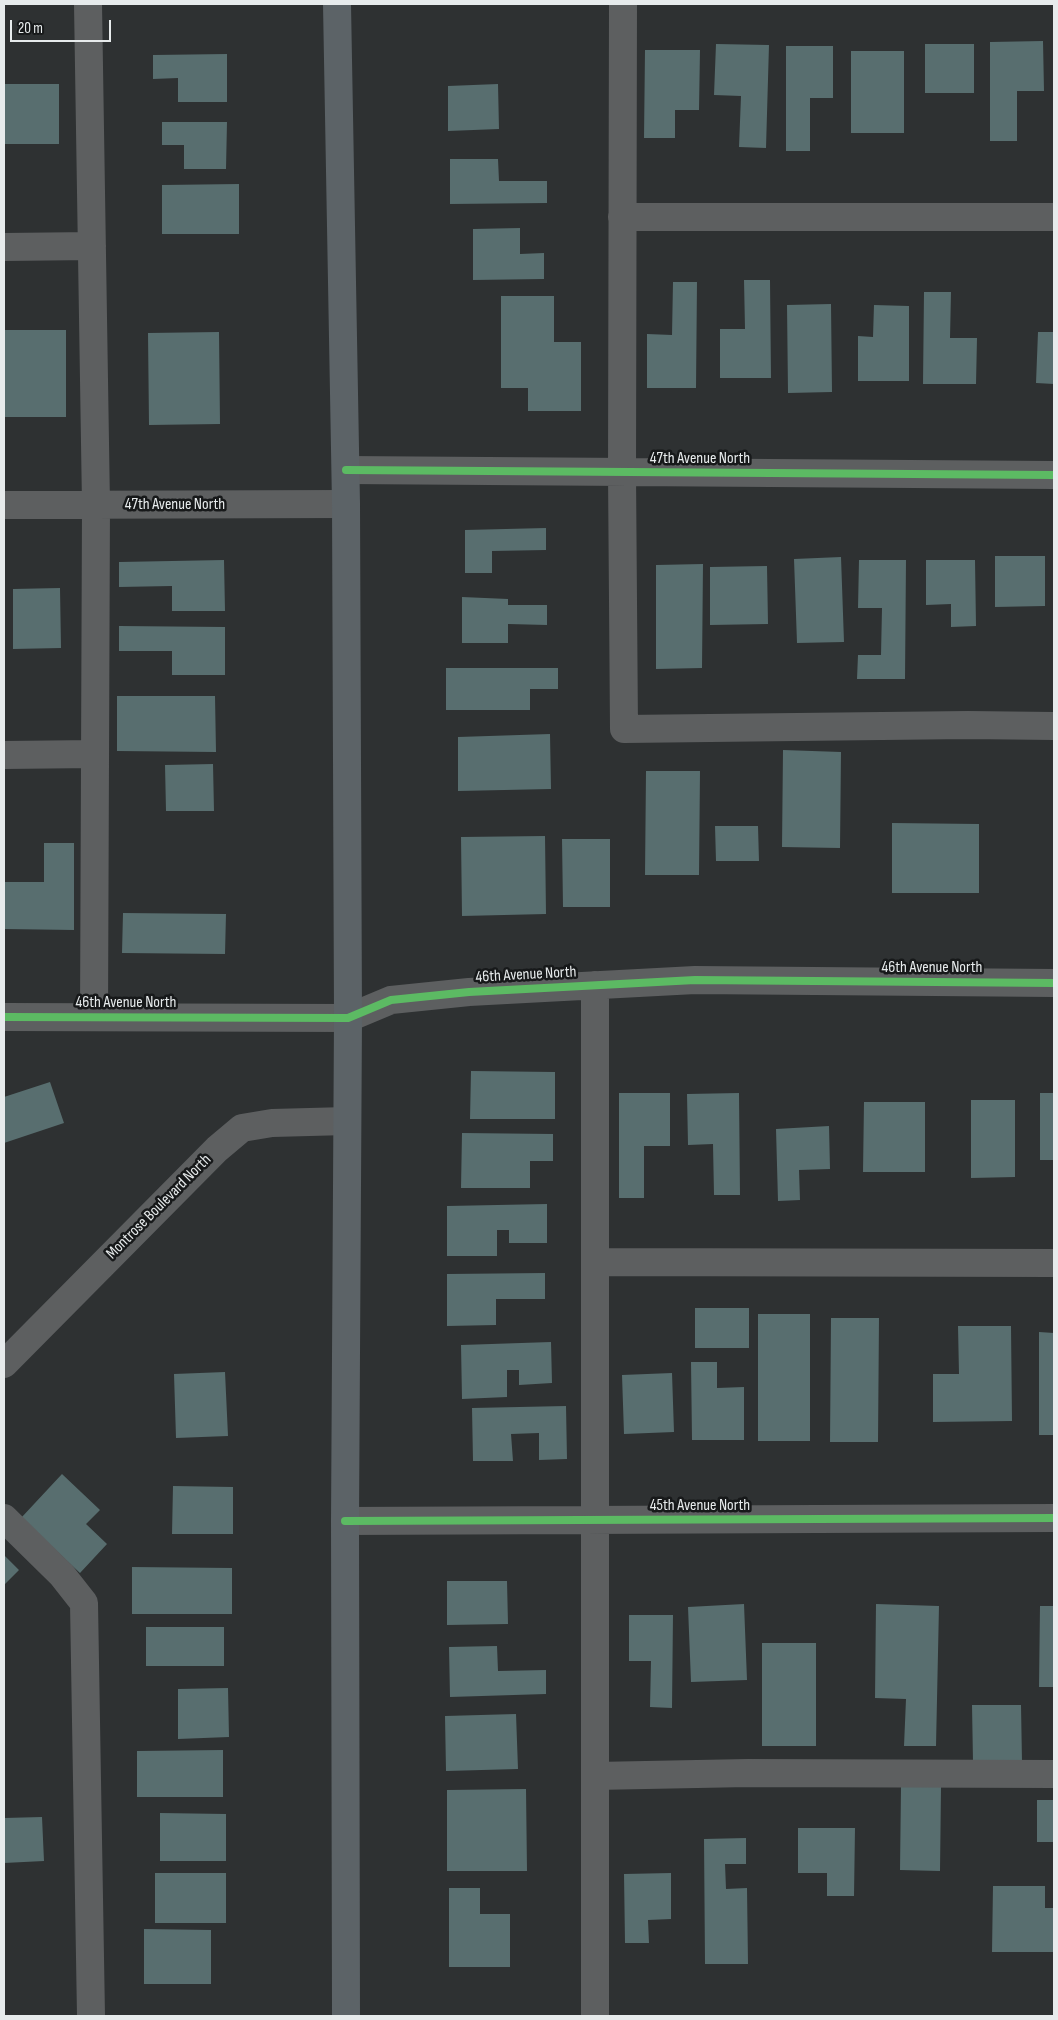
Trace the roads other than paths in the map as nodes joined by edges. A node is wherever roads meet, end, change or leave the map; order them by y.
1 (88, 4) edge
2 (337, 4) edge
3 (623, 4) edge
4 (622, 217) junction
5 (1054, 217) edge
6 (92, 246) junction
7 (4, 247) edge
8 (346, 470) junction
9 (622, 473) junction
10 (1054, 474) edge
11 (346, 504) junction
12 (4, 505) edge
13 (96, 505) junction
14 (1054, 726) edge
15 (95, 754) junction
16 (4, 755) edge
17 (1054, 983) edge
18 (595, 985) junction
19 (4, 1017) edge
20 (94, 1017) junction
21 (348, 1018) junction
22 (347, 1121) junction
23 (595, 1262) junction
24 (1054, 1263) edge
25 (4, 1364) edge
26 (4, 1518) edge
27 (1054, 1518) edge
28 (594, 1520) junction
29 (345, 1521) junction
30 (1054, 1774) edge
31 (595, 1776) junction
32 (90, 2016) edge
33 (346, 2016) edge
34 (595, 2016) edge

1 - 6 street
2 - 8 main road
3 - 4 street
4 - 5 street
4 - 9 street
6 - 7 street
6 - 13 street
8 - 9 street, 47th Avenue North
8 - 11 main road
9 - 10 street, 47th Avenue North
9 - 14 street
11 - 13 street, 47th Avenue North
11 - 21 main road
12 - 13 street, 47th Avenue North
13 - 15 street
15 - 16 street
15 - 20 street
17 - 18 street, 46th Avenue North
18 - 21 street, 46th Avenue North
18 - 23 street
19 - 20 street, 46th Avenue North
20 - 21 street, 46th Avenue North
21 - 22 main road
22 - 25 street, Montrose Boulevard North
22 - 29 main road
23 - 24 street
23 - 28 street
26 - 32 street
27 - 28 street, 45th Avenue North
28 - 29 street, 45th Avenue North
28 - 31 street
29 - 33 main road
30 - 31 street
31 - 34 street

